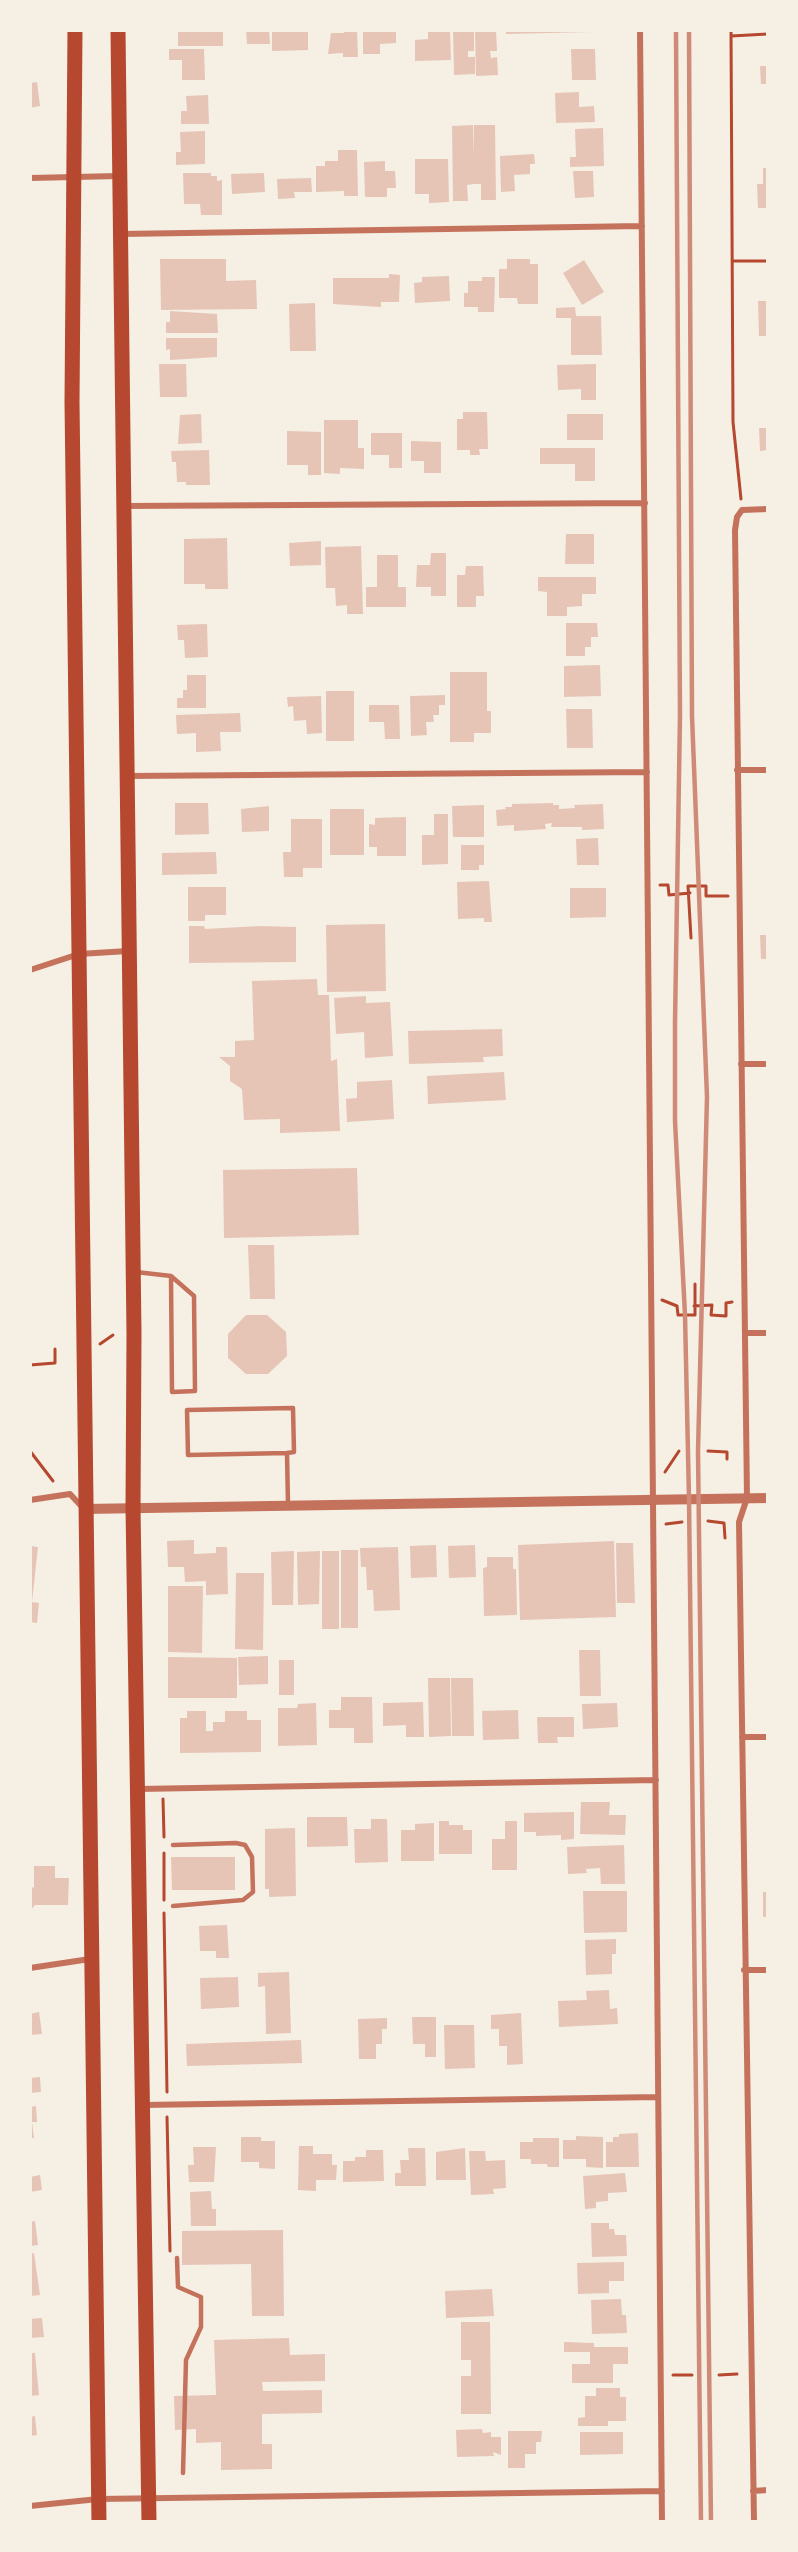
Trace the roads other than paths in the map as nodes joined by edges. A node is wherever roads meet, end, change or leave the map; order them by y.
1 (75, 30) edge
2 (118, 30) edge
3 (640, 30) edge
4 (120, 176) junction
5 (30, 178) edge
6 (75, 178) junction
7 (642, 226) junction
8 (122, 234) junction
9 (645, 503) junction
10 (124, 506) junction
11 (768, 509) edge
12 (736, 770) junction
13 (768, 770) edge
14 (647, 772) junction
15 (127, 776) junction
16 (128, 951) junction
17 (78, 954) junction
18 (30, 970) edge
19 (741, 1064) junction
20 (768, 1064) edge
21 (133, 1272) junction
22 (171, 1276) junction
23 (745, 1333) junction
24 (768, 1333) edge
25 (287, 1453) junction
26 (747, 1498) junction
27 (768, 1498) edge
28 (30, 1500) edge
29 (653, 1500) junction
30 (288, 1505) junction
31 (133, 1508) junction
32 (84, 1509) junction
33 (742, 1737) junction
34 (768, 1737) edge
35 (656, 1780) junction
36 (138, 1789) junction
37 (173, 1845) dead end
38 (173, 1906) dead end
39 (91, 1959) junction
40 (30, 1968) edge
41 (744, 1970) junction
42 (768, 1970) edge
43 (658, 2097) junction
44 (142, 2105) junction
45 (177, 2258) dead end
46 (183, 2473) dead end
47 (768, 2490) edge
48 (662, 2491) junction
49 (753, 2491) junction
50 (98, 2499) junction
51 (149, 2500) junction
52 (30, 2506) edge
53 (99, 2522) edge
54 (149, 2522) edge
55 (662, 2522) edge
56 (754, 2522) edge

1 - 6 highway
2 - 4 highway
3 - 7 street
4 - 6 street
4 - 8 highway
5 - 6 street
6 - 17 highway
7 - 8 street
7 - 9 street
8 - 10 highway
9 - 10 street
9 - 14 street
10 - 15 highway
11 - 12 street
12 - 13 street
12 - 19 street
14 - 15 street
14 - 29 street
15 - 16 highway
16 - 17 street
16 - 21 highway
17 - 18 street
17 - 32 highway
19 - 20 street
19 - 23 street
21 - 22 lane
21 - 31 highway
22 - 22 lane
23 - 24 street
23 - 26 street
25 - 25 lane
25 - 30 lane
26 - 27 street
26 - 29 street
26 - 33 street
28 - 32 street
29 - 30 street
29 - 35 street
30 - 31 street
31 - 32 street
31 - 36 highway
32 - 39 highway
33 - 34 street
33 - 41 street
35 - 36 street
35 - 43 street
36 - 44 highway
37 - 38 lane
39 - 40 street
39 - 50 highway
41 - 42 street
41 - 49 street
43 - 44 street
43 - 48 street
44 - 51 highway
45 - 46 lane
47 - 49 street
48 - 51 street
48 - 55 street
49 - 56 street
50 - 51 street
50 - 52 street
50 - 53 highway
51 - 54 highway

